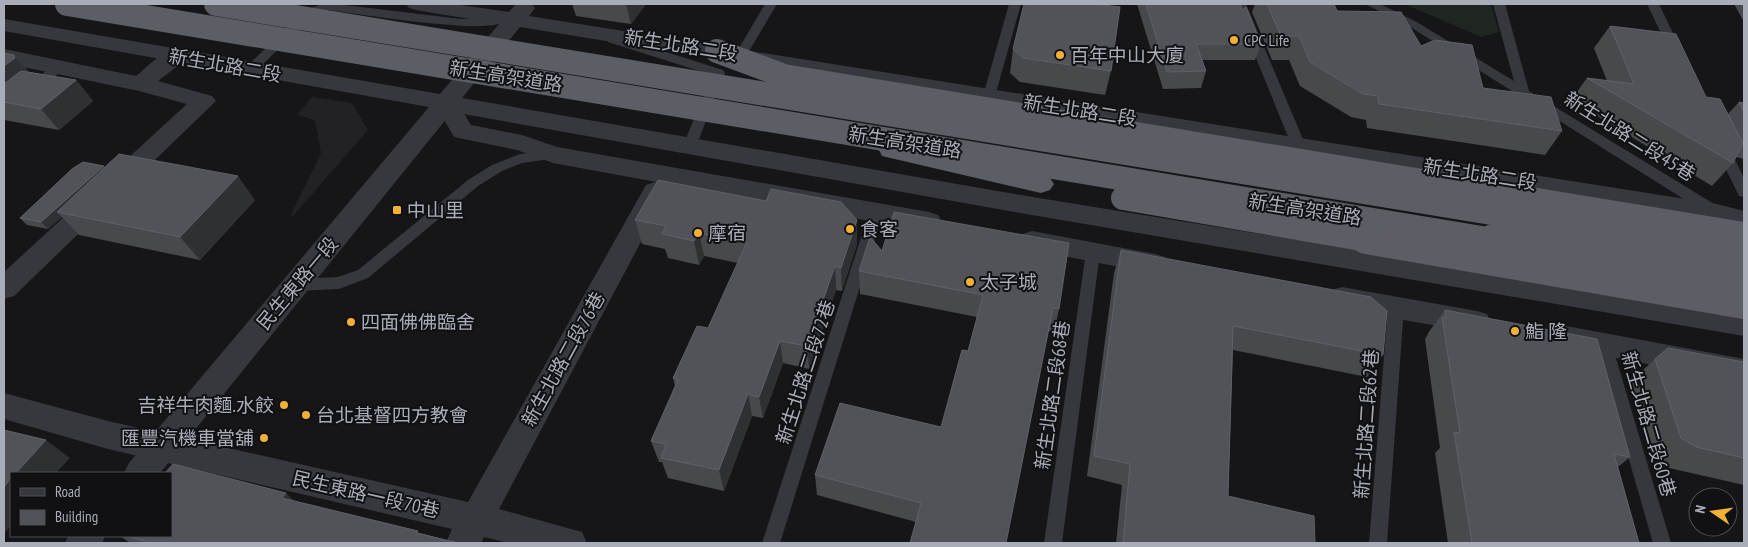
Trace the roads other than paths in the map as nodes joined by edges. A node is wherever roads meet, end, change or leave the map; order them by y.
1 (66, 4) edge
2 (216, 4) edge
3 (416, 4) edge
4 (771, 4) edge
5 (1015, 4) edge
6 (1240, 4) edge
7 (1371, 4) edge
8 (1499, 4) edge
9 (1653, 4) edge
10 (513, 17) edge
11 (4, 25) edge
12 (589, 31) junction
13 (717, 51) junction
14 (741, 55) junction
15 (4, 56) edge
16 (176, 56) junction
17 (59, 67) junction
18 (1683, 67) edge
19 (251, 69) junction
20 (140, 84) junction
21 (1522, 91) junction
22 (989, 96) junction
23 (450, 98) junction
24 (4, 110) edge
25 (709, 110) junction
26 (1718, 138) edge
27 (1298, 144) junction
28 (690, 146) junction
29 (552, 155) junction
30 (1426, 165) junction
31 (664, 174) junction
32 (1744, 192) edge
33 (876, 213) junction
34 (1717, 213) junction
35 (1744, 220) edge
36 (955, 227) edge
37 (1744, 234) edge
38 (1004, 236) edge
39 (1092, 252) junction
40 (1744, 254) edge
41 (1182, 269) edge
42 (1419, 271) junction
43 (1744, 282) edge
44 (294, 285) junction
45 (4, 288) edge
46 (1318, 293) edge
47 (1744, 304) edge
48 (1396, 307) junction
49 (1744, 325) edge
50 (1497, 326) edge
51 (1536, 333) edge
52 (1604, 345) junction
53 (1744, 370) edge
54 (4, 406) edge
55 (162, 447) junction
56 (141, 472) edge
57 (469, 531) edge
58 (570, 543) edge
59 (771, 543) edge
60 (1053, 543) edge
61 (1378, 543) edge
62 (1662, 543) edge

1 - 25 highway, 新生高架道路, bridge
2 - 40 highway, 新生高架道路, bridge
3 - 10 street, 新生北路二段
4 - 14 lane
5 - 22 lane
6 - 27 lane
7 - 21 lane, 新生北路二段45巷
8 - 21 lane
9 - 18 lane
10 - 12 street, 新生北路二段
10 - 19 lane
10 - 23 street, 民生東路一段, bridge
11 - 16 street, 新生北路二段
12 - 13 street, 新生北路二段
12 - 28 lane
13 - 14 street, 新生北路二段
13 - 37 highway, bridge
14 - 22 street, 新生北路二段
15 - 17 street, 新生北路二段
16 - 19 street, 新生北路二段
16 - 20 street
17 - 20 street, 新生北路二段
17 - 24 lane
19 - 23 street, 新生北路二段
20 - 45 street, 新生北路二段
21 - 34 lane, 新生北路二段45巷
22 - 27 street, 新生北路二段
23 - 28 street, 新生北路二段
23 - 29 street
23 - 44 street, 民生東路一段
25 - 43 highway, 新生高架道路, bridge
25 - 47 highway, bridge
26 - 32 lane
27 - 30 street, 新生北路二段
28 - 42 street, 新生北路二段
29 - 31 street
29 - 44 lane
30 - 34 street, 新生北路二段
30 - 42 lane
31 - 33 street
31 - 57 street, 新生北路二段76巷
33 - 36 street
33 - 59 lane, 新生北路二段72巷
34 - 35 street, 新生北路二段
38 - 39 street
39 - 41 street
39 - 60 lane, 新生北路二段68巷
42 - 49 street, 新生北路二段
44 - 55 street, 民生東路一段
46 - 48 street
48 - 50 street
48 - 61 lane, 新生北路二段62巷
51 - 52 street
52 - 53 street
52 - 62 lane, 新生北路二段60巷
54 - 55 street, 民生東路一段70巷
55 - 56 street, 民生東路一段
55 - 57 street, 民生東路一段70巷
57 - 58 street, 民生東路一段70巷

